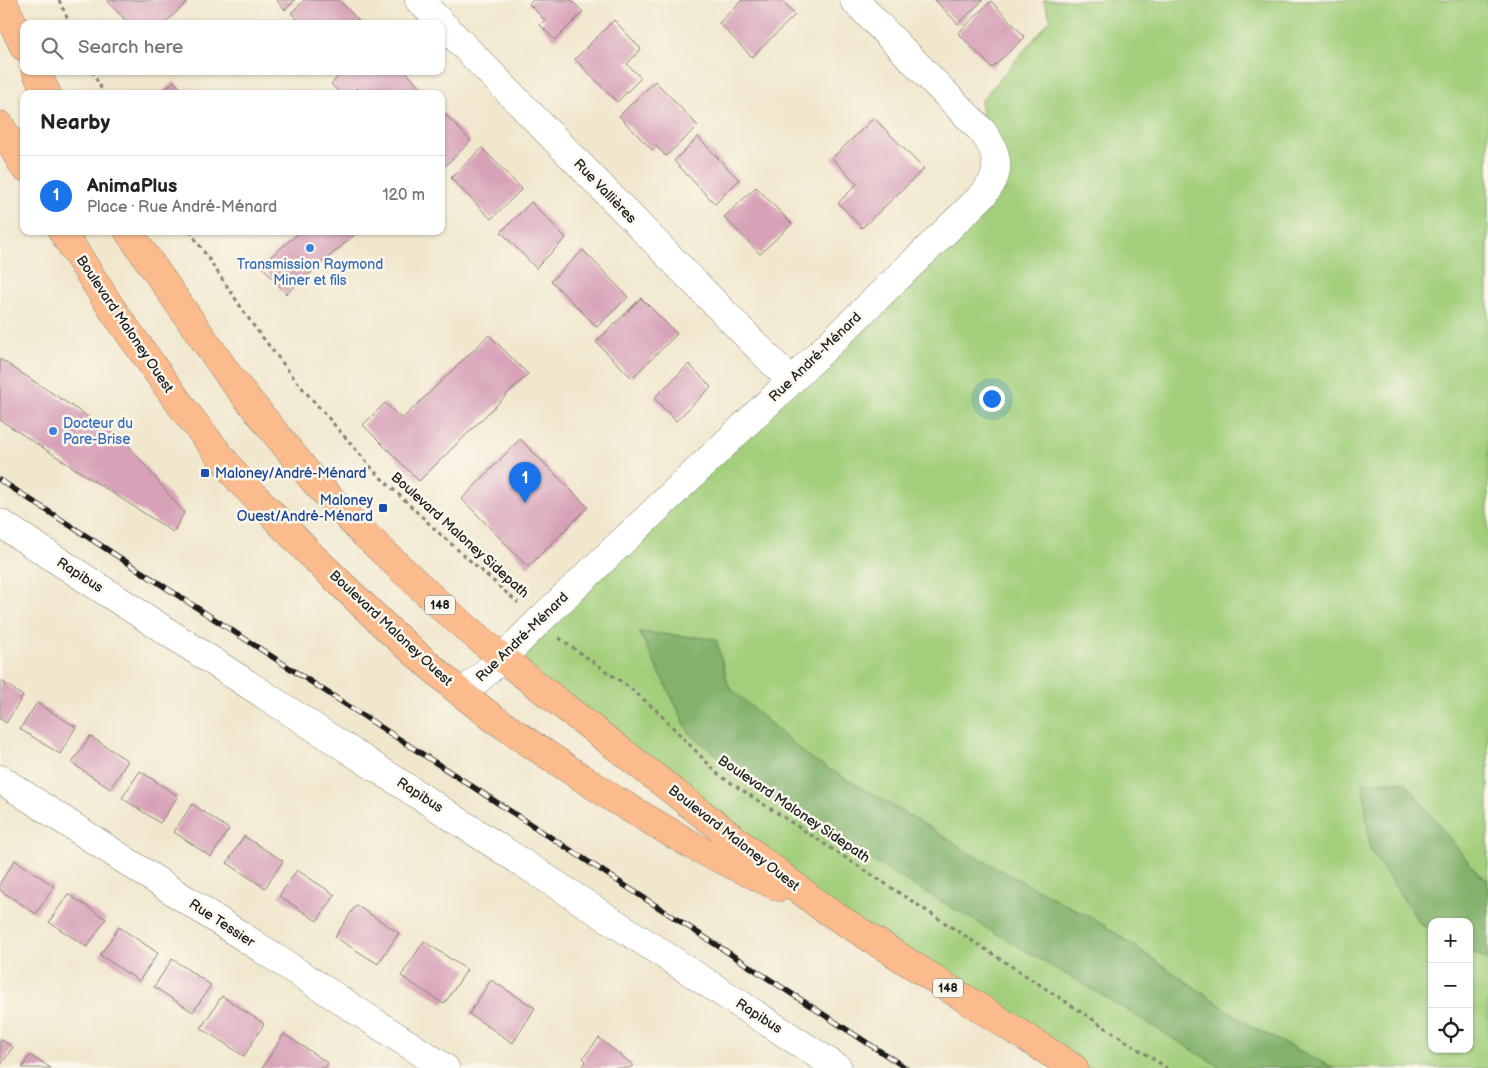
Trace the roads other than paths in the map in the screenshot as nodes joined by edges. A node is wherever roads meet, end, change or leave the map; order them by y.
1 (2, 0) edge
2 (419, 0) edge
3 (854, 0) edge
4 (439, 20) edge
5 (445, 27) edge
6 (20, 38) edge
7 (38, 75) edge
8 (45, 90) edge
9 (3, 135) edge
10 (20, 161) edge
11 (65, 235) edge
12 (131, 235) edge
13 (791, 381) junction
14 (0, 523) edge
15 (502, 658) junction
16 (462, 694) junction
17 (0, 779) edge
18 (823, 908) junction
19 (445, 1068) edge
20 (838, 1068) edge
21 (1074, 1068) edge

1 - 6 main road
2 - 4 street, Rue Vallières
3 - 13 street, Rue André-Ménard
5 - 13 street, Rue Vallières
7 - 8 main road
9 - 10 main road
11 - 16 main road, Boulevard Maloney Ouest / 148
12 - 15 main road, Boulevard Maloney Ouest / 148
13 - 15 street, Rue André-Ménard
14 - 20 street, Rapibus
15 - 16 street, Rue André-Ménard
15 - 18 main road, Boulevard Maloney Ouest / 148
16 - 18 main road, Boulevard Maloney Ouest / 148
17 - 19 street, Rue Tessier
18 - 21 main road, Boulevard Maloney Ouest / 148

